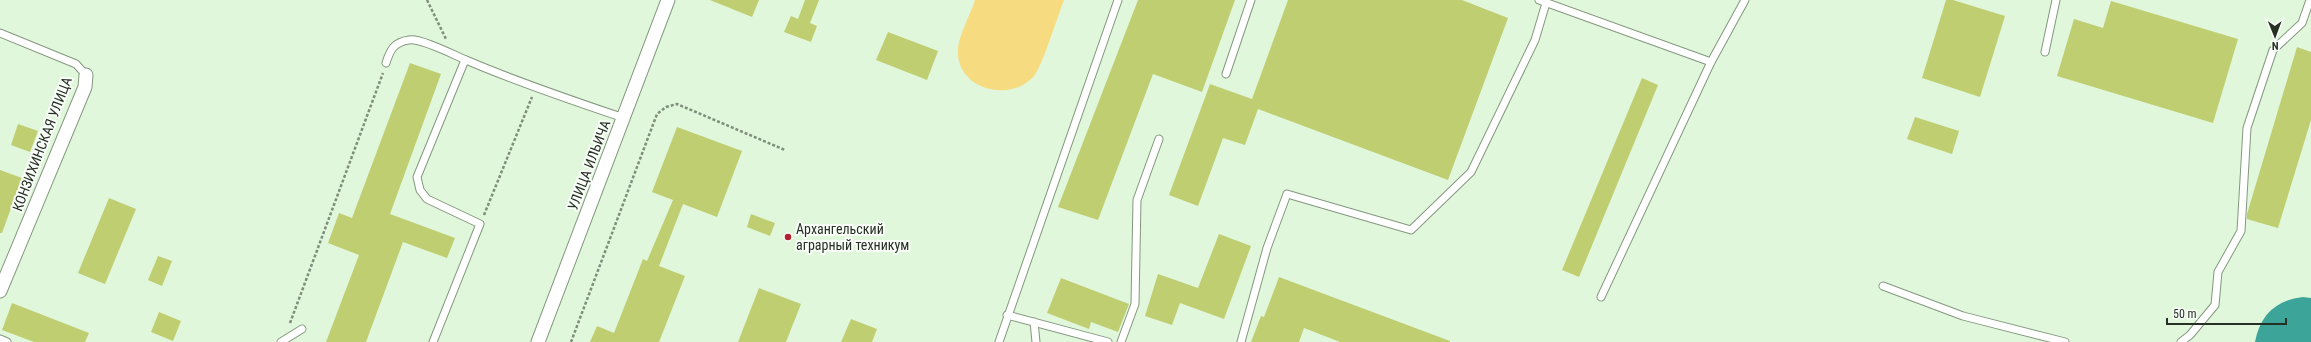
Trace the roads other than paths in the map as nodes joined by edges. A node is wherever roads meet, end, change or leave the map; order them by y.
1 (668, 0) edge
2 (1118, 0) edge
3 (1251, 0) edge
4 (1745, 0) edge
5 (2056, 0) edge
6 (2310, 0) edge
7 (1542, 1) edge
8 (0, 33) edge
9 (2045, 52) dead end
10 (465, 60) junction
11 (1711, 62) junction
12 (386, 63) road end
13 (1226, 74) dead end
14 (86, 75) joint
15 (624, 118) junction
16 (1159, 139) dead end
17 (4, 273) edge
18 (1883, 286) dead end
19 (0, 291) edge
20 (1601, 297) dead end
21 (1007, 315) junction
22 (1034, 322) junction
23 (302, 329) dead end
24 (0, 339) edge
25 (282, 341) edge
26 (7, 342) edge
27 (433, 342) edge
28 (538, 342) edge
29 (999, 342) edge
30 (1036, 342) edge
31 (1108, 342) edge
32 (1121, 342) edge
33 (1241, 342) edge
34 (2065, 342) edge
35 (2181, 342) edge

1 - 15 street, УЛИЦА ИЛЬИЧА
2 - 21 lane
3 - 13 lane
4 - 11 lane
5 - 9 lane
6 - 35 lane
7 - 11 lane
7 - 33 lane
8 - 14 lane
10 - 12 lane
10 - 15 lane
10 - 27 lane
11 - 20 lane
14 - 17 street, КОНЗИХИНСКАЯ УЛИЦА
15 - 28 street, УЛИЦА ИЛЬИЧА
16 - 32 lane
17 - 19 street, КОНЗИХИНСКАЯ УЛИЦА
18 - 34 lane
21 - 22 lane
21 - 29 lane
22 - 30 lane
22 - 31 lane
23 - 25 lane
24 - 26 lane

